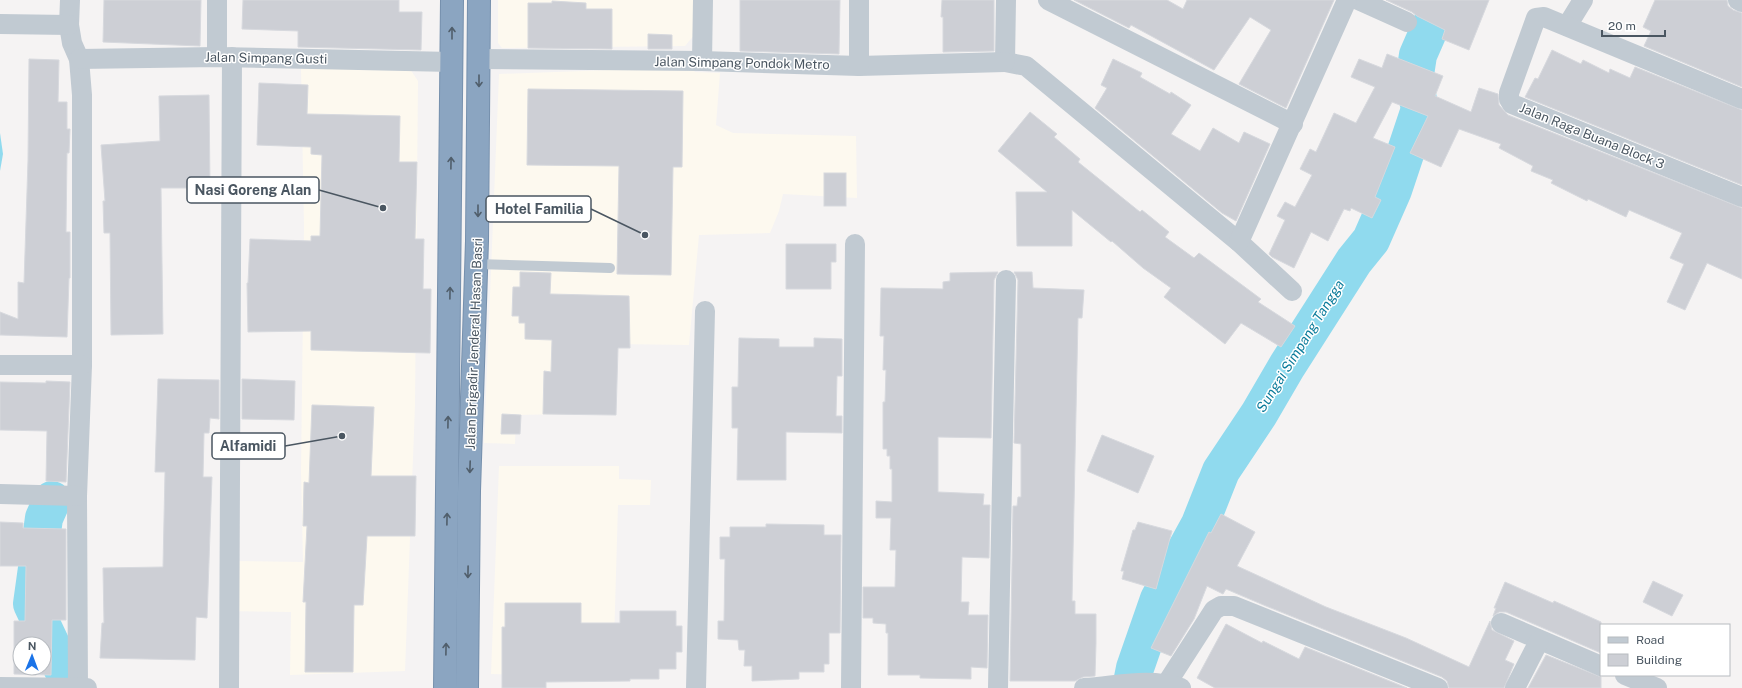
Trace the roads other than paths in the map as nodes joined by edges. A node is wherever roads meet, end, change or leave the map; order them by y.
1 (70, 0) edge
2 (217, 0) edge
3 (452, 0) edge
4 (479, 0) edge
5 (703, 0) edge
6 (859, 0) edge
7 (1006, 0) edge
8 (1048, 0) edge
9 (1347, 0) edge
10 (1358, 0) edge
11 (1583, 0) edge
12 (1738, 0) edge
13 (1742, 2) edge
14 (1407, 22) dead end
15 (0, 24) edge
16 (69, 25) junction
17 (1567, 26) junction
18 (225, 57) junction
19 (79, 59) junction
20 (479, 59) junction
21 (702, 61) junction
22 (452, 62) junction
23 (1005, 62) junction
24 (859, 66) junction
25 (1742, 100) edge
26 (1293, 124) junction
27 (1742, 197) edge
28 (477, 241) junction
29 (450, 242) junction
30 (1239, 242) junction
31 (855, 244) dead end
32 (477, 264) junction
33 (610, 268) dead end
34 (1006, 280) dead end
35 (1292, 291) dead end
36 (705, 311) dead end
37 (0, 365) edge
38 (82, 365) junction
39 (448, 490) junction
40 (469, 491) junction
41 (0, 494) edge
42 (77, 496) junction
43 (1501, 624) dead end
44 (1539, 641) junction
45 (1600, 666) edge
46 (1627, 676) edge
47 (1174, 686) edge
48 (0, 687) edge
49 (78, 688) edge
50 (87, 688) edge
51 (229, 688) edge
52 (445, 688) edge
53 (467, 688) edge
54 (696, 688) edge
55 (851, 688) edge
56 (998, 688) edge
57 (1084, 688) edge
58 (1438, 688) edge
59 (1515, 688) edge
60 (1657, 688) edge

1 - 16 street
2 - 18 street
22 -> 3 highway, Jalan Brigadir Jenderal Hasan Basri
4 - 20 highway, Jalan Brigadir Jenderal Hasan Basri
5 - 21 street
6 - 24 street
7 - 23 street
8 - 26 street
9 - 26 street
10 - 14 street
11 - 17 street
12 - 13 street
15 - 16 street
16 - 19 street
17 - 25 street
17 - 27 street, Jalan Raga Buana Block 3
18 - 19 street, Jalan Simpang Gusti
18 - 22 street, Jalan Simpang Gusti
18 - 51 street
19 - 38 street
20 - 21 street, Jalan Simpang Pondok Metro
20 -> 28 highway, Jalan Brigadir Jenderal Hasan Basri
21 - 24 street, Jalan Simpang Pondok Metro
29 -> 22 highway, Jalan Brigadir Jenderal Hasan Basri
23 - 24 street, Jalan Simpang Pondok Metro
23 - 30 street, Jalan Simpang Pondok Metro
26 - 30 street
28 - 29 highway
28 - 32 highway, Jalan Brigadir Jenderal Hasan Basri
39 -> 29 highway, Jalan Brigadir Jenderal Hasan Basri
30 - 35 street, Jalan Simpang Pondok Metro
31 - 55 street
32 - 33 lane
32 -> 40 highway, Jalan Brigadir Jenderal Hasan Basri
34 - 56 street
36 - 54 street
37 - 38 street
38 - 42 street
39 - 40 highway
52 -> 39 highway, Jalan Brigadir Jenderal Hasan Basri
40 -> 53 highway, Jalan Brigadir Jenderal Hasan Basri
41 - 42 street
42 - 49 street
43 - 44 street
44 - 45 street
44 - 59 street
46 - 60 street
47 - 57 street
47 - 58 street
48 - 49 street
49 - 50 street

